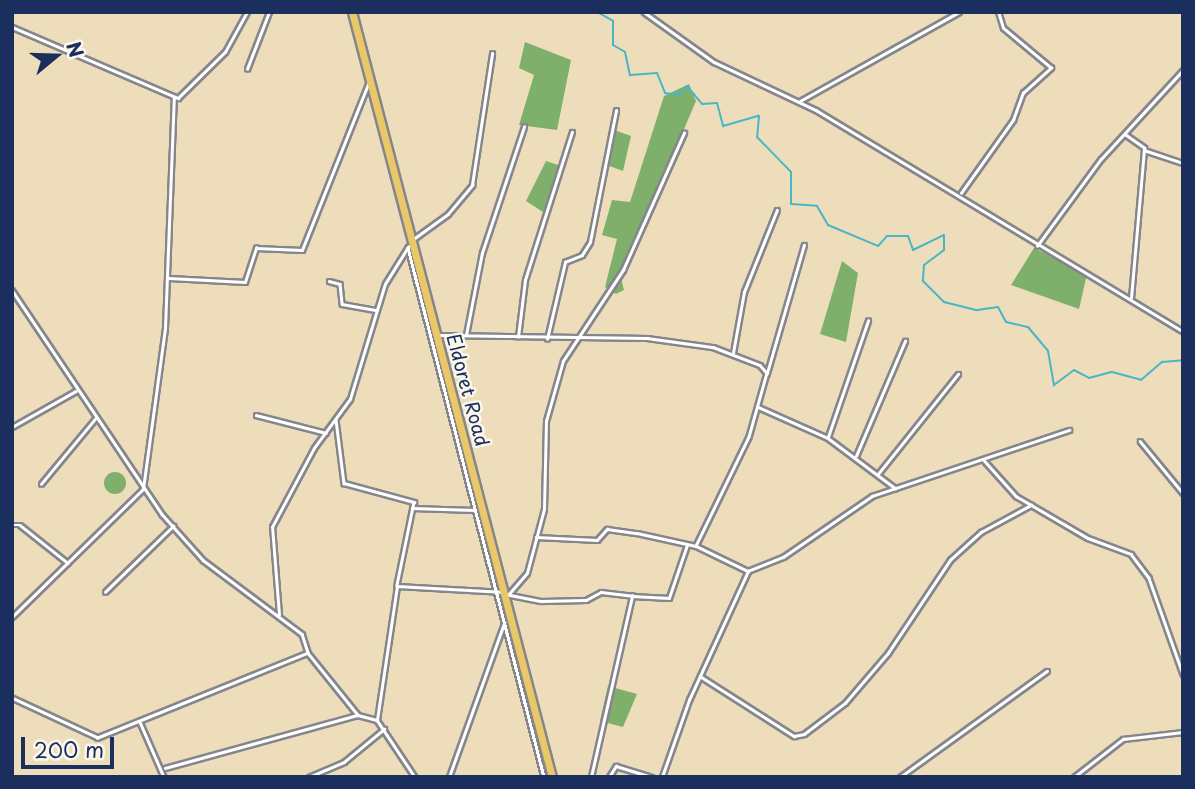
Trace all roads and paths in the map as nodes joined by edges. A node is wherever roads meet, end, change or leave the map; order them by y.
1 (247, 12) edge
2 (269, 12) edge
3 (352, 12) edge
4 (644, 12) edge
5 (657, 12) edge
6 (959, 12) edge
7 (998, 12) edge
8 (649, 15) junction
9 (12, 27) edge
10 (492, 54) dead end
11 (247, 69) dead end
12 (1183, 70) edge
13 (369, 82) junction
14 (174, 97) junction
15 (800, 101) junction
16 (616, 111) dead end
17 (524, 127) dead end
18 (572, 132) dead end
19 (684, 133) dead end
20 (1124, 133) junction
21 (1145, 148) junction
22 (1183, 163) edge
23 (960, 194) junction
24 (777, 209) dead end
25 (411, 244) junction
26 (804, 245) dead end
27 (1037, 246) junction
28 (169, 278) junction
29 (329, 281) dead end
30 (12, 290) edge
31 (1131, 298) junction
32 (376, 310) junction
33 (868, 321) dead end
34 (1183, 331) edge
35 (437, 335) junction
36 (466, 335) junction
37 (518, 337) junction
38 (547, 339) junction
39 (574, 341) junction
40 (905, 341) dead end
41 (733, 353) junction
42 (767, 373) junction
43 (958, 374) dead end
44 (76, 391) junction
45 (758, 407) junction
46 (256, 415) dead end
47 (95, 419) junction
48 (336, 420) junction
49 (12, 427) edge
50 (1069, 430) dead end
51 (326, 433) junction
52 (828, 438) junction
53 (1140, 441) dead end
54 (856, 457) junction
55 (983, 459) junction
56 (878, 474) junction
57 (41, 484) dead end
58 (895, 488) junction
59 (144, 489) junction
60 (1183, 493) edge
61 (1031, 505) junction
62 (412, 508) junction
63 (476, 509) junction
64 (12, 525) edge
65 (173, 526) junction
66 (536, 537) junction
67 (687, 545) junction
68 (696, 546) junction
69 (68, 563) junction
70 (748, 571) junction
71 (397, 586) junction
72 (105, 592) dead end
73 (504, 594) junction
74 (632, 596) junction
75 (279, 615) junction
76 (12, 617) edge
77 (504, 623) junction
78 (308, 653) junction
79 (1182, 670) edge
80 (1047, 671) dead end
81 (699, 676) junction
82 (12, 698) edge
83 (358, 715) junction
84 (377, 720) junction
85 (140, 722) junction
86 (384, 729) junction
87 (1183, 732) edge
88 (164, 768) junction
89 (164, 777) edge
90 (309, 777) edge
91 (415, 777) edge
92 (449, 777) edge
93 (544, 777) edge
94 (552, 777) edge
95 (591, 777) edge
96 (609, 777) edge
97 (650, 777) edge
98 (662, 777) edge
99 (900, 777) edge
100 (1074, 777) edge

1 - 14 street
2 - 11 street
3 - 13 highway, Eldoret Road
4 - 8 street
5 - 8 street
6 - 15 street
7 - 23 street
8 - 15 street
9 - 14 street
10 - 25 street
12 - 20 street
13 - 25 highway, Eldoret Road
13 - 28 street
14 - 28 street
15 - 23 street
16 - 38 street
17 - 36 street
18 - 37 street
19 - 39 street
20 - 21 street
20 - 27 street
21 - 22 street
21 - 31 street
23 - 27 street
24 - 41 street
25 - 32 street
25 - 35 highway, Eldoret Road
25 - 63 street
26 - 42 street
27 - 31 street
28 - 59 street
29 - 32 street
30 - 44 street
31 - 34 street
32 - 48 street
33 - 52 street
35 - 36 street
35 - 73 highway, Eldoret Road
36 - 37 street
37 - 38 street
38 - 39 street
39 - 41 street
39 - 66 street
40 - 54 street
41 - 42 street
42 - 45 street
43 - 56 street
44 - 47 street
44 - 49 street
45 - 52 street
45 - 68 street
46 - 51 street
47 - 57 street
47 - 59 street
48 - 51 street
48 - 62 street
50 - 55 street
51 - 75 street
52 - 54 street
53 - 60 street
54 - 56 street
55 - 58 street
55 - 61 street
56 - 58 street
58 - 70 street
59 - 65 street
59 - 69 street
61 - 79 street
61 - 81 street
62 - 63 street
62 - 71 street
63 - 73 street
64 - 69 street
65 - 72 street
65 - 75 street
66 - 67 street
66 - 73 street
67 - 68 street
67 - 74 street
68 - 70 street
69 - 76 street
70 - 81 street
71 - 73 street
71 - 84 street
73 - 74 street
73 - 77 street
73 - 94 highway, Eldoret Road
74 - 95 street
75 - 78 street
77 - 92 street
77 - 93 street
78 - 83 street
78 - 85 street
80 - 99 street
81 - 98 street
82 - 85 street
83 - 84 street
83 - 88 street
84 - 86 street
85 - 88 street
86 - 90 street
86 - 91 street
87 - 100 street
88 - 89 street
96 - 97 street

